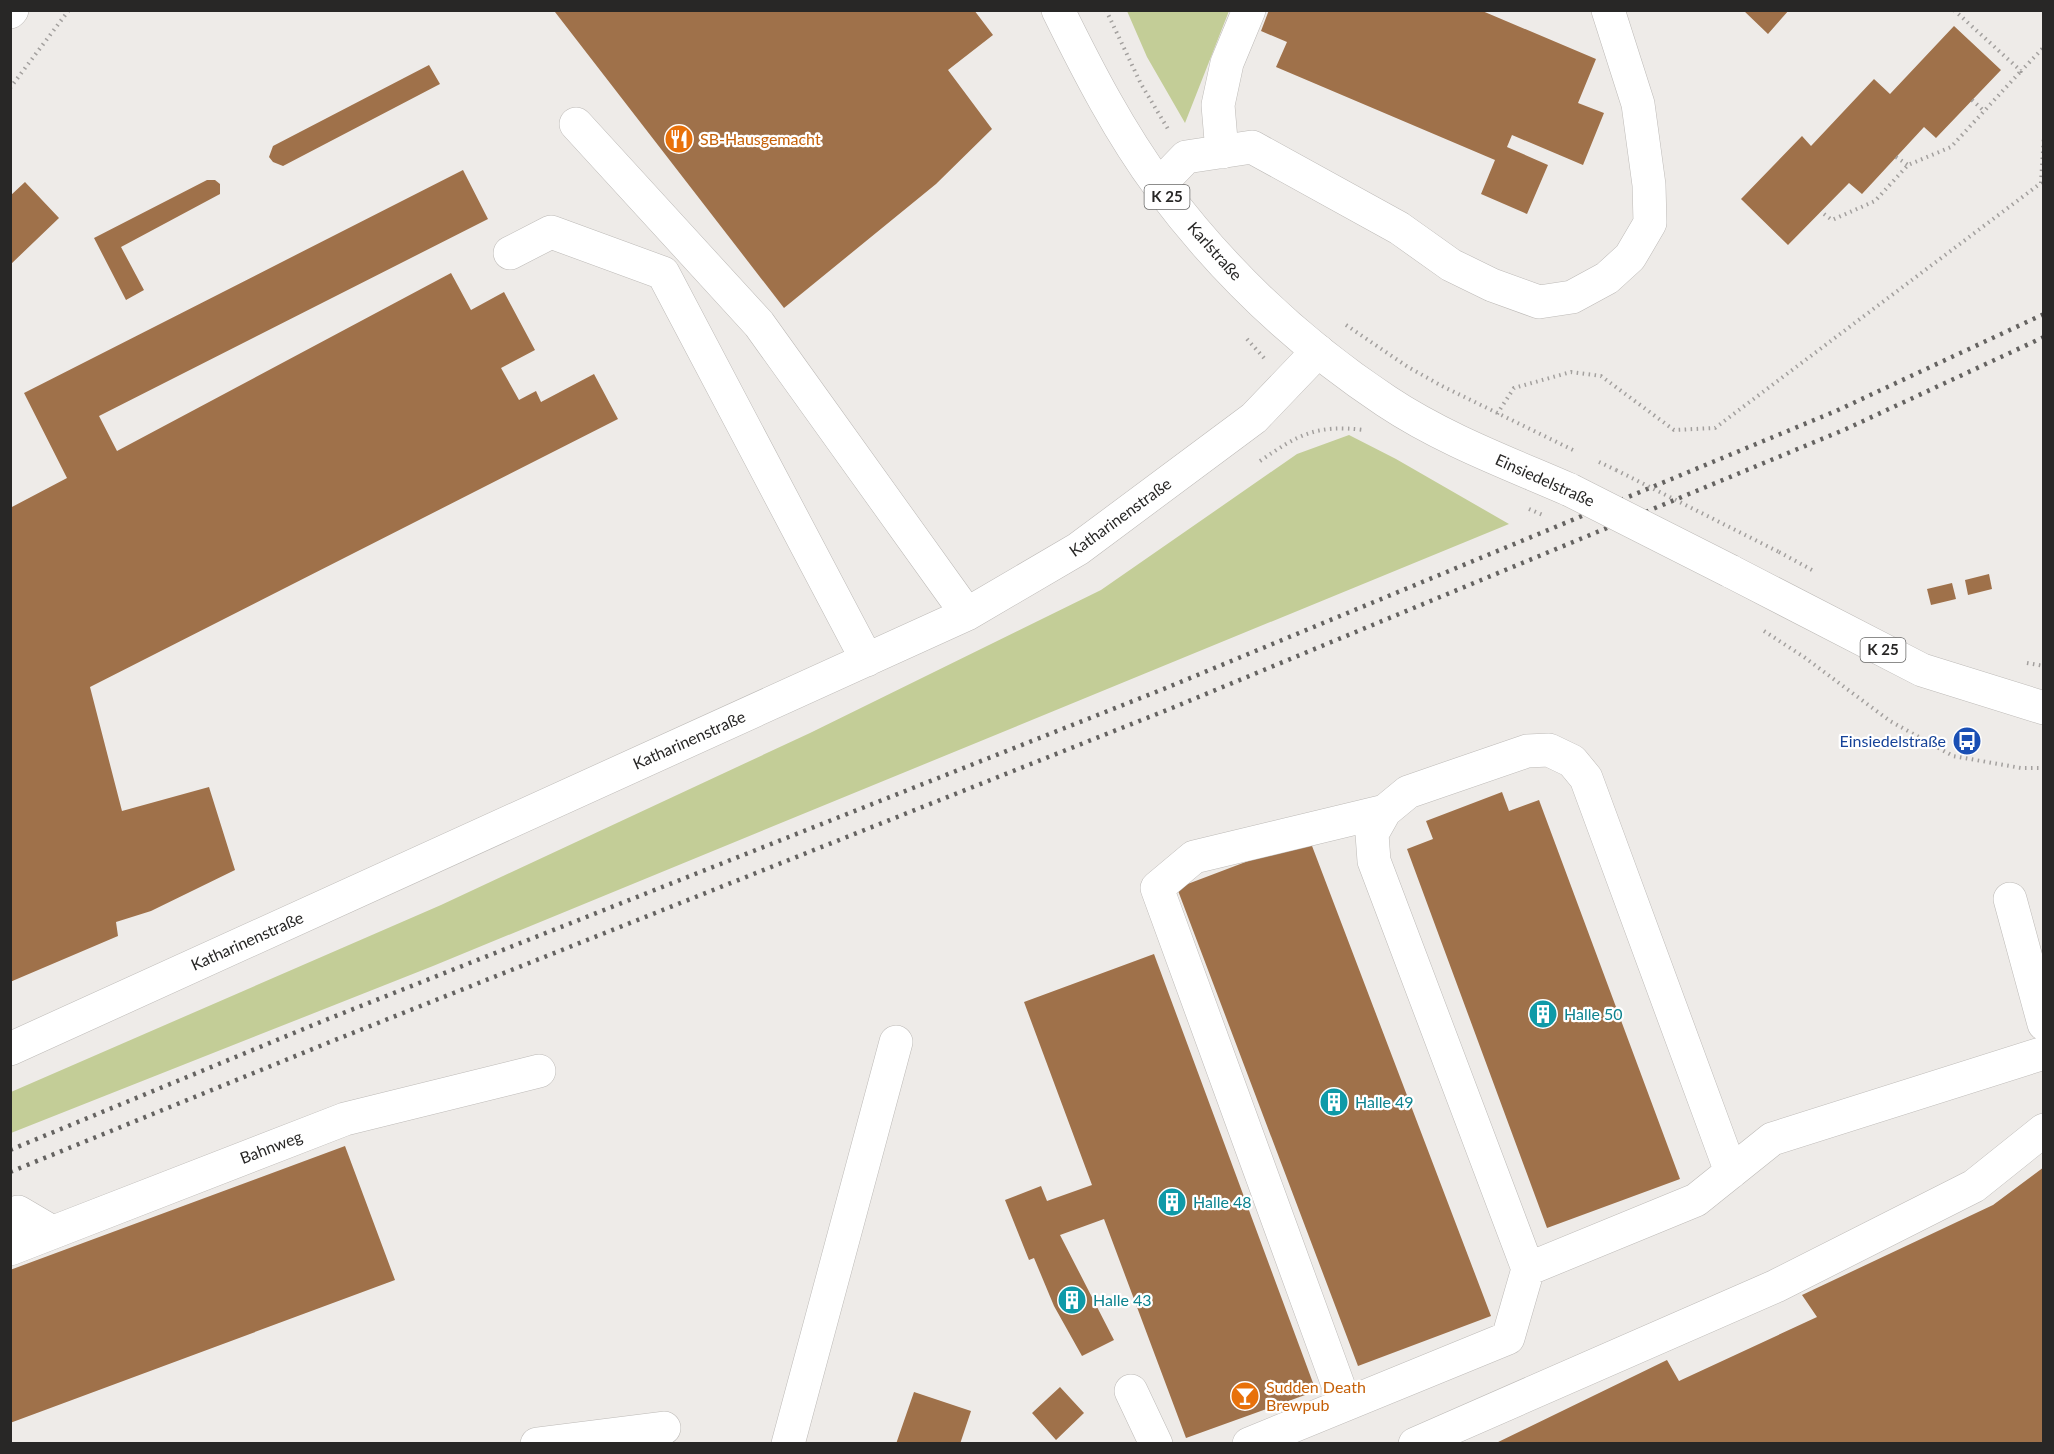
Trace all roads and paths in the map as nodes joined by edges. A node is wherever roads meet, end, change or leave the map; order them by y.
1 (69, 10) edge
2 (1058, 10) edge
3 (1106, 10) edge
4 (1249, 10) edge
5 (1608, 10) edge
6 (1954, 10) edge
7 (2043, 47) edge
8 (2021, 71) junction
9 (10, 88) edge
10 (1972, 100) dead end
11 (1984, 111) junction
12 (576, 124) dead end
13 (2043, 135) edge
14 (1222, 152) junction
15 (1186, 157) junction
16 (1896, 157) dead end
17 (1908, 165) junction
18 (1159, 186) junction
19 (1824, 214) dead end
20 (510, 253) dead end
21 (1339, 320) dead end
22 (1318, 351) junction
23 (1497, 414) junction
24 (1584, 455) dead end
25 (1595, 460) dead end
26 (1818, 574) dead end
27 (967, 614) junction
28 (1754, 625) dead end
29 (867, 660) junction
30 (2021, 662) dead end
31 (2043, 666) edge
32 (2043, 708) edge
33 (2043, 768) edge
34 (1385, 811) junction
35 (2010, 898) dead end
36 (2043, 1024) edge
37 (896, 1042) dead end
38 (10, 1049) edge
39 (2043, 1053) edge
40 (539, 1071) dead end
41 (2043, 1130) edge
42 (1731, 1172) junction
43 (10, 1215) edge
44 (52, 1232) junction
45 (10, 1249) edge
46 (1528, 1269) junction
47 (1131, 1391) dead end
48 (1346, 1404) junction
49 (664, 1428) dead end
50 (537, 1443) edge
51 (788, 1443) edge
52 (1156, 1443) edge
53 (1249, 1443) edge
54 (1415, 1443) edge

1 - 9 path
2 - 18 street, Karlstraße / K 25
3 - 15 path
4 - 14 street
5 - 14 street
6 - 8 path
7 - 8 path
8 - 11 path
10 - 11 path
11 - 17 path
12 - 27 street
13 - 23 path
14 - 15 street
15 - 18 street
16 - 17 path
17 - 19 path
18 - 22 street, Karlstraße / K 25
20 - 29 street
21 - 23 path
22 - 27 street, Katharinenstraße
22 - 32 street, Einsiedelstraße / K 25, bridge
23 - 24 path
25 - 26 path, bridge
27 - 29 street, Katharinenstraße
28 - 33 path
29 - 38 street, Katharinenstraße
30 - 31 path
34 - 42 street
34 - 46 street
34 - 48 street
35 - 36 street
37 - 51 street
39 - 42 street
40 - 44 street, Bahnweg
41 - 54 street
42 - 46 street
43 - 44 street
44 - 45 street, Bahnweg
46 - 48 street
47 - 52 street
48 - 53 street
49 - 50 street

